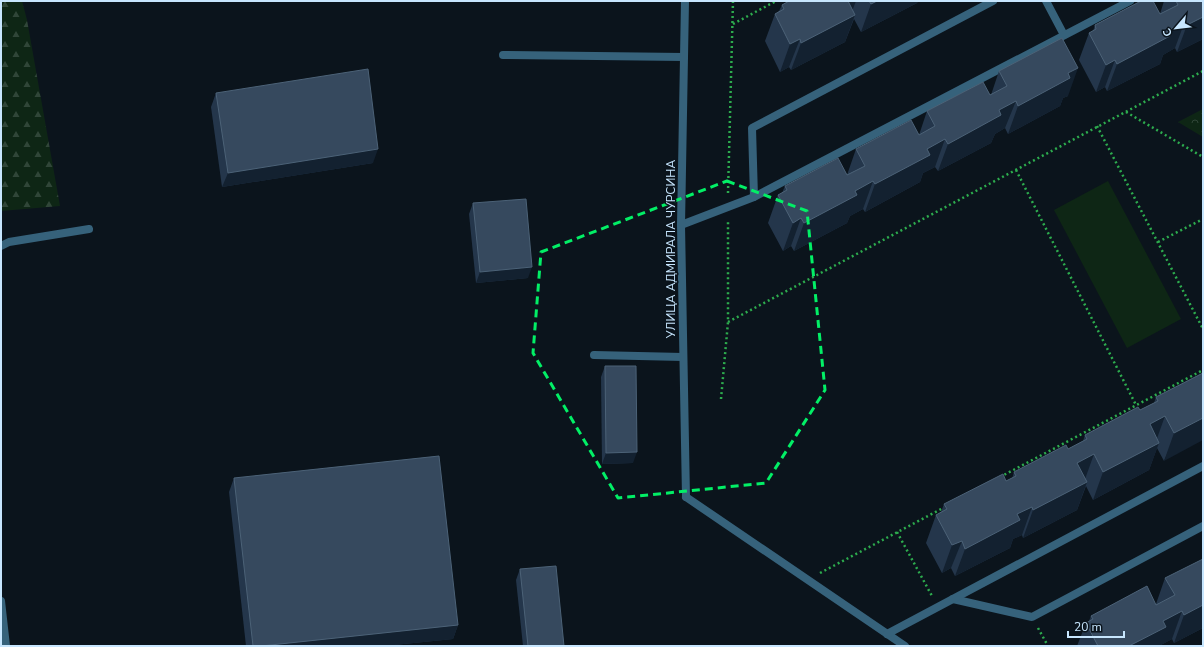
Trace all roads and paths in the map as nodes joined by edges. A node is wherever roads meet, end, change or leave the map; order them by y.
1 (685, 1) edge
2 (733, 1) edge
3 (776, 1) edge
4 (993, 1) edge
5 (1046, 1) edge
6 (1130, 1) edge
7 (1064, 36) junction
8 (503, 54) dead end
9 (684, 57) junction
10 (1203, 72) edge
11 (1126, 112) junction
12 (1097, 126) junction
13 (1203, 157) edge
14 (1016, 170) junction
15 (754, 197) junction
16 (1203, 219) edge
17 (680, 225) junction
18 (89, 229) dead end
19 (1158, 242) junction
20 (1, 246) edge
21 (728, 322) dead end
22 (1203, 329) edge
23 (594, 354) dead end
24 (683, 357) junction
25 (1203, 370) edge
26 (1136, 405) junction
27 (1203, 466) edge
28 (996, 480) edge
29 (947, 506) edge
30 (1203, 526) edge
31 (897, 532) junction
32 (808, 580) junction
33 (953, 599) junction
34 (1, 601) edge
35 (938, 607) junction
36 (1032, 617) junction
37 (887, 634) junction
38 (6, 646) edge
39 (905, 646) edge
40 (1048, 646) edge

1 - 9 street, УЛИЦА АДМИРАЛА ЧУРСИНА
2 - 3 path
4 - 15 street
5 - 7 street
6 - 7 street
7 - 15 street
8 - 9 street
9 - 17 street, УЛИЦА АДМИРАЛА ЧУРСИНА
10 - 11 path
11 - 12 path
11 - 13 path
12 - 14 path
12 - 19 path
14 - 21 path
14 - 26 path
15 - 17 street
16 - 19 path
17 - 24 street, УЛИЦА АДМИРАЛА ЧУРСИНА
18 - 20 street
19 - 22 path
23 - 24 street
24 - 32 street, УЛИЦА АДМИРАЛА ЧУРСИНА
25 - 26 path
26 - 28 path
27 - 33 street
29 - 31 path
30 - 36 street
31 - 32 path
31 - 35 path
32 - 37 street
33 - 35 street
33 - 36 street
34 - 38 street
35 - 37 street
36 - 40 path
37 - 39 street

